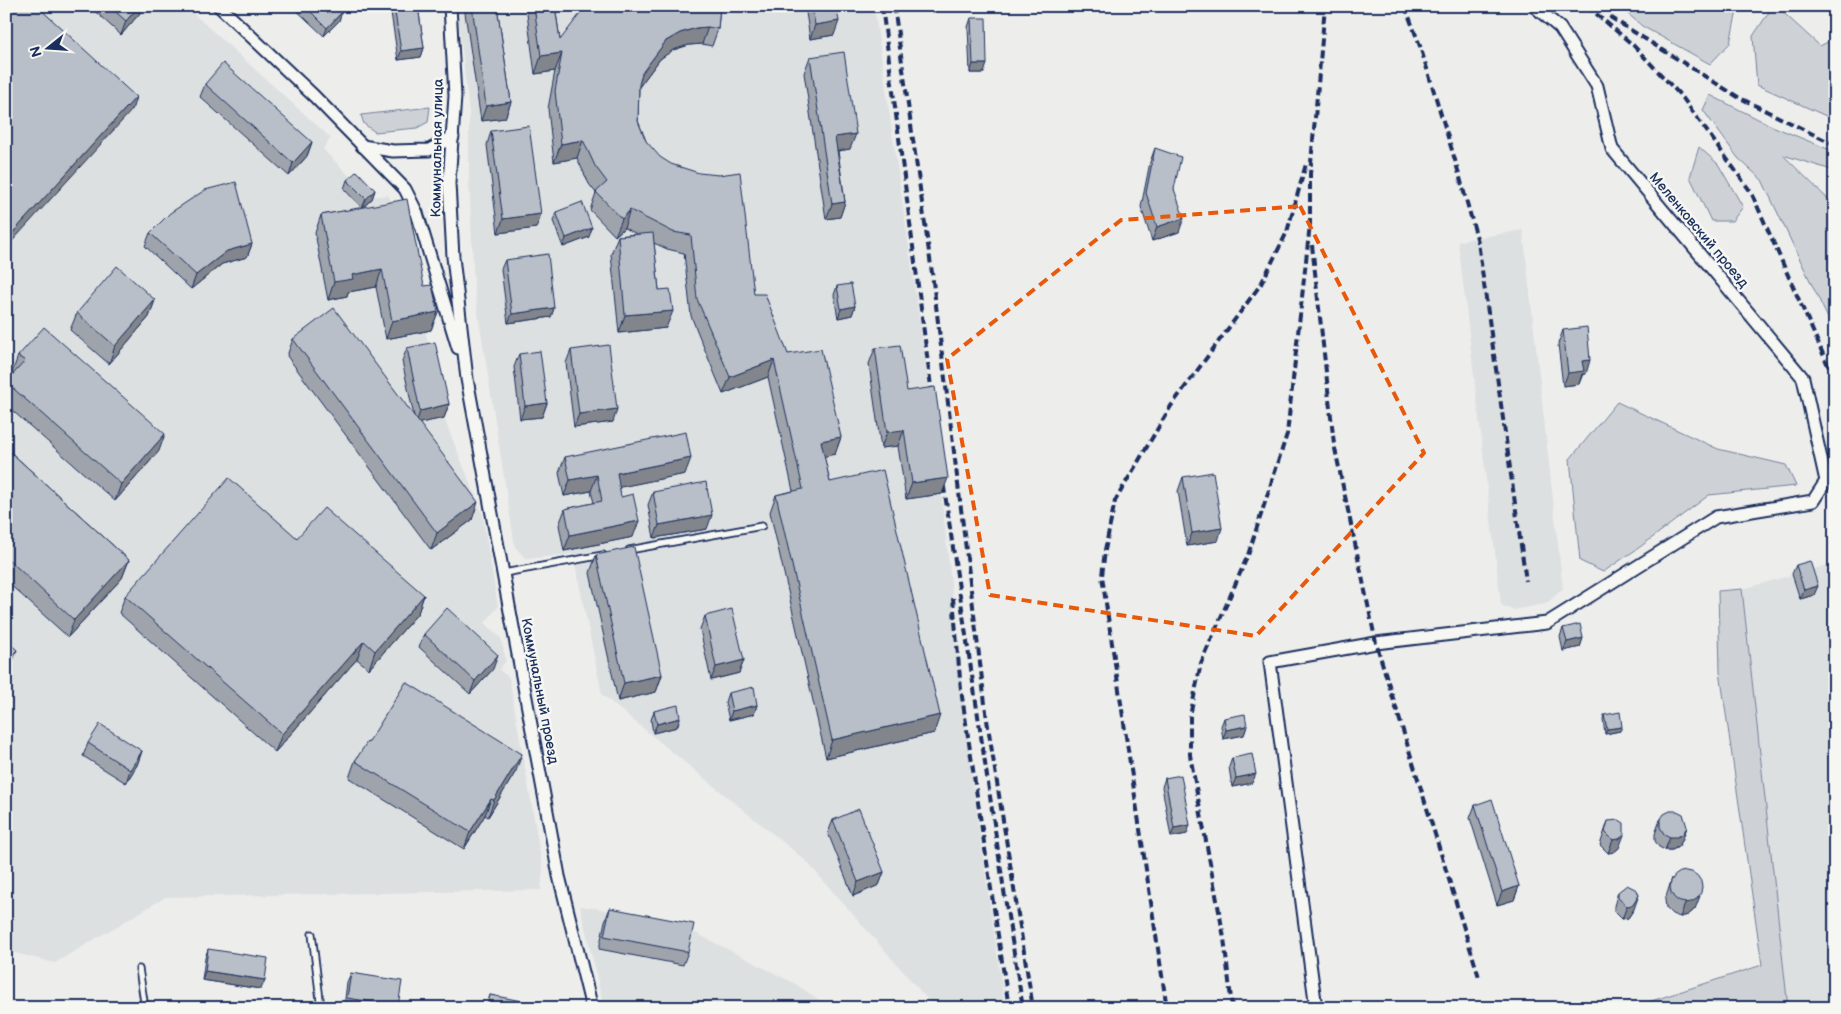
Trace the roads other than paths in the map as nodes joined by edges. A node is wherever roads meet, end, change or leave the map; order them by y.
1 (219, 6) edge
2 (450, 6) edge
3 (1534, 6) edge
4 (453, 137) junction
5 (362, 146) junction
6 (467, 379) junction
7 (762, 526) dead end
8 (619, 552) edge
9 (609, 554) edge
10 (504, 573) junction
11 (312, 934) dead end
12 (139, 969) dead end
13 (145, 1008) edge
14 (321, 1008) edge
15 (592, 1008) edge
16 (1316, 1008) edge

1 - 5 street
2 - 4 street, Коммунальная улица
3 - 16 street, Меленковский проезд
4 - 5 street
4 - 6 street, Коммунальная улица
5 - 6 street
6 - 10 street, Коммунальный проезд
7 - 8 lane
9 - 10 lane
10 - 15 street, Коммунальный проезд
11 - 14 lane
12 - 13 lane

